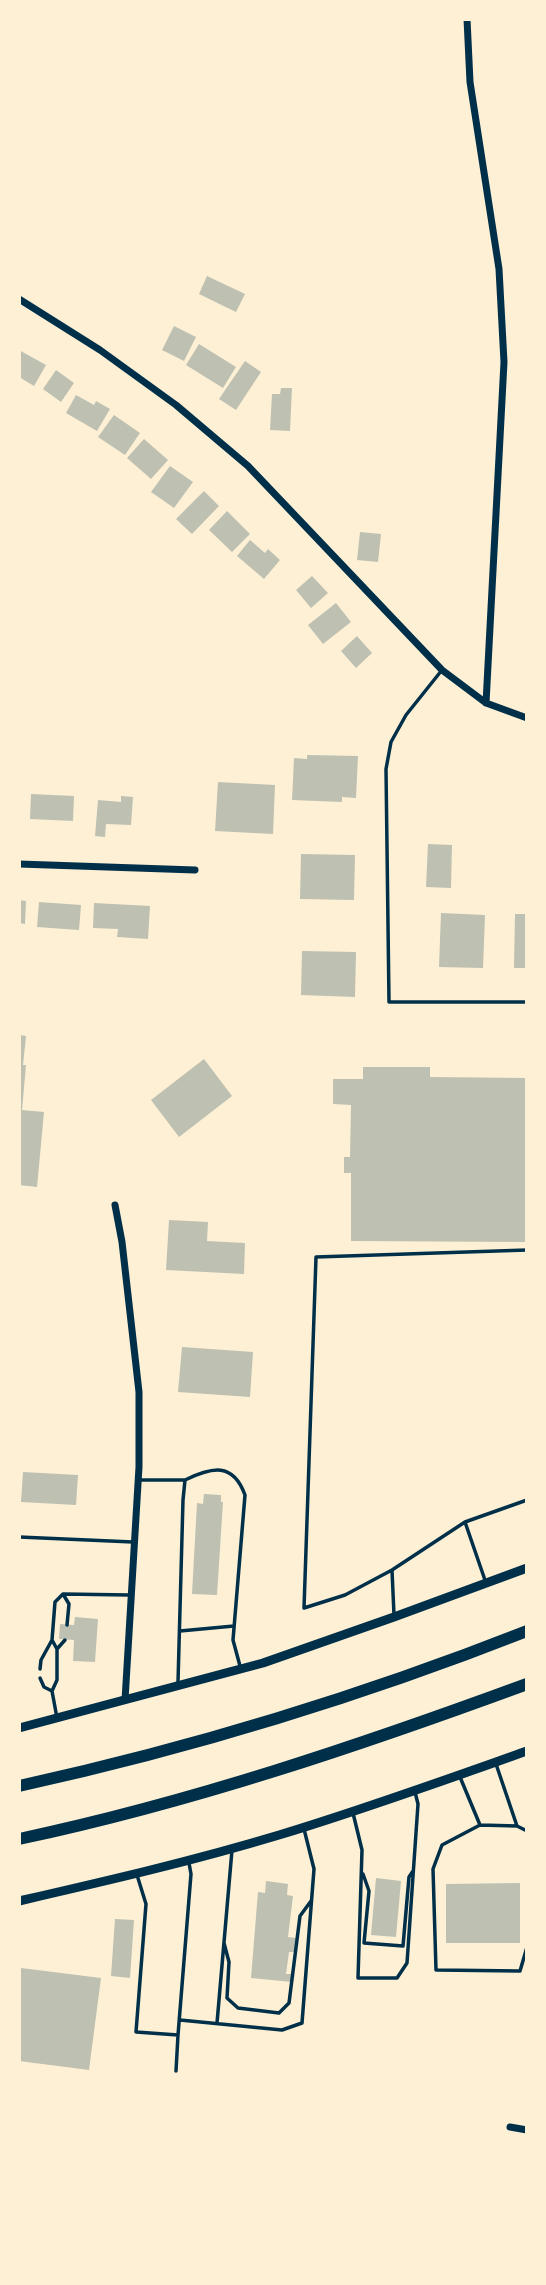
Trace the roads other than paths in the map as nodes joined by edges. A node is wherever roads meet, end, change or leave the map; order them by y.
1 (467, 19) edge
2 (19, 299) edge
3 (442, 670) junction
4 (486, 703) junction
5 (527, 718) edge
6 (19, 864) edge
7 (195, 870) dead end
8 (527, 1002) edge
9 (115, 1205) dead end
10 (527, 1250) edge
11 (138, 1480) junction
12 (185, 1480) junction
13 (527, 1500) edge
14 (465, 1522) junction
15 (19, 1537) edge
16 (133, 1542) junction
17 (527, 1567) edge
18 (392, 1570) junction
19 (486, 1583) junction
20 (63, 1594) junction
21 (131, 1595) junction
22 (394, 1618) junction
23 (66, 1625) dead end
24 (234, 1626) junction
25 (180, 1631) junction
26 (527, 1631) edge
27 (52, 1640) junction
28 (65, 1640) dead end
29 (57, 1648) junction
30 (241, 1668) junction
31 (40, 1669) dead end
32 (40, 1678) dead end
33 (527, 1684) edge
34 (178, 1686) junction
35 (52, 1692) junction
36 (125, 1700) junction
37 (57, 1719) junction
38 (19, 1728) edge
39 (527, 1751) edge
40 (496, 1762) junction
41 (459, 1775) junction
42 (19, 1786) edge
43 (415, 1791) junction
44 (352, 1811) junction
45 (480, 1825) junction
46 (517, 1826) junction
47 (303, 1827) junction
48 (527, 1831) edge
49 (19, 1839) edge
50 (233, 1848) junction
51 (188, 1860) junction
52 (362, 1869) junction
53 (414, 1869) junction
54 (136, 1873) junction
55 (19, 1901) edge
56 (311, 1901) junction
57 (224, 1943) junction
58 (527, 1947) edge
59 (180, 2020) junction
60 (217, 2023) junction
61 (178, 2035) junction
62 (176, 2071) dead end
63 (510, 2127) dead end
64 (527, 2130) edge

1 - 4 street
2 - 3 street
3 - 4 street
3 - 8 lane
4 - 5 street
6 - 7 street
9 - 11 street
10 - 18 lane
11 - 12 lane
11 - 16 street
12 - 24 lane
12 - 25 lane
13 - 14 lane
14 - 18 lane
14 - 19 lane
15 - 16 lane
16 - 21 street
17 - 19 street
18 - 22 lane
19 - 22 street
20 - 21 lane
20 - 23 lane
20 - 27 lane
21 - 36 street
22 - 30 street
24 - 25 lane
24 - 30 lane
25 - 34 lane
26 - 42 highway
27 - 29 lane
27 - 31 lane
28 - 29 lane
29 - 35 lane
30 - 34 street
32 - 35 lane
33 - 49 highway
34 - 36 street
35 - 37 lane
36 - 37 street
37 - 38 street
39 - 40 street
40 - 41 street
40 - 46 lane
41 - 43 street
41 - 45 lane
43 - 44 street
43 - 53 lane
44 - 47 street
44 - 52 lane
45 - 46 lane
45 - 58 lane
46 - 48 lane
47 - 50 street
47 - 56 lane
50 - 51 street
50 - 57 lane
51 - 54 street
51 - 59 lane
52 - 53 lane
52 - 53 lane
54 - 55 street
54 - 61 lane
56 - 57 lane
56 - 60 lane
57 - 60 lane
59 - 60 lane
59 - 61 lane
61 - 62 lane
63 - 64 street

